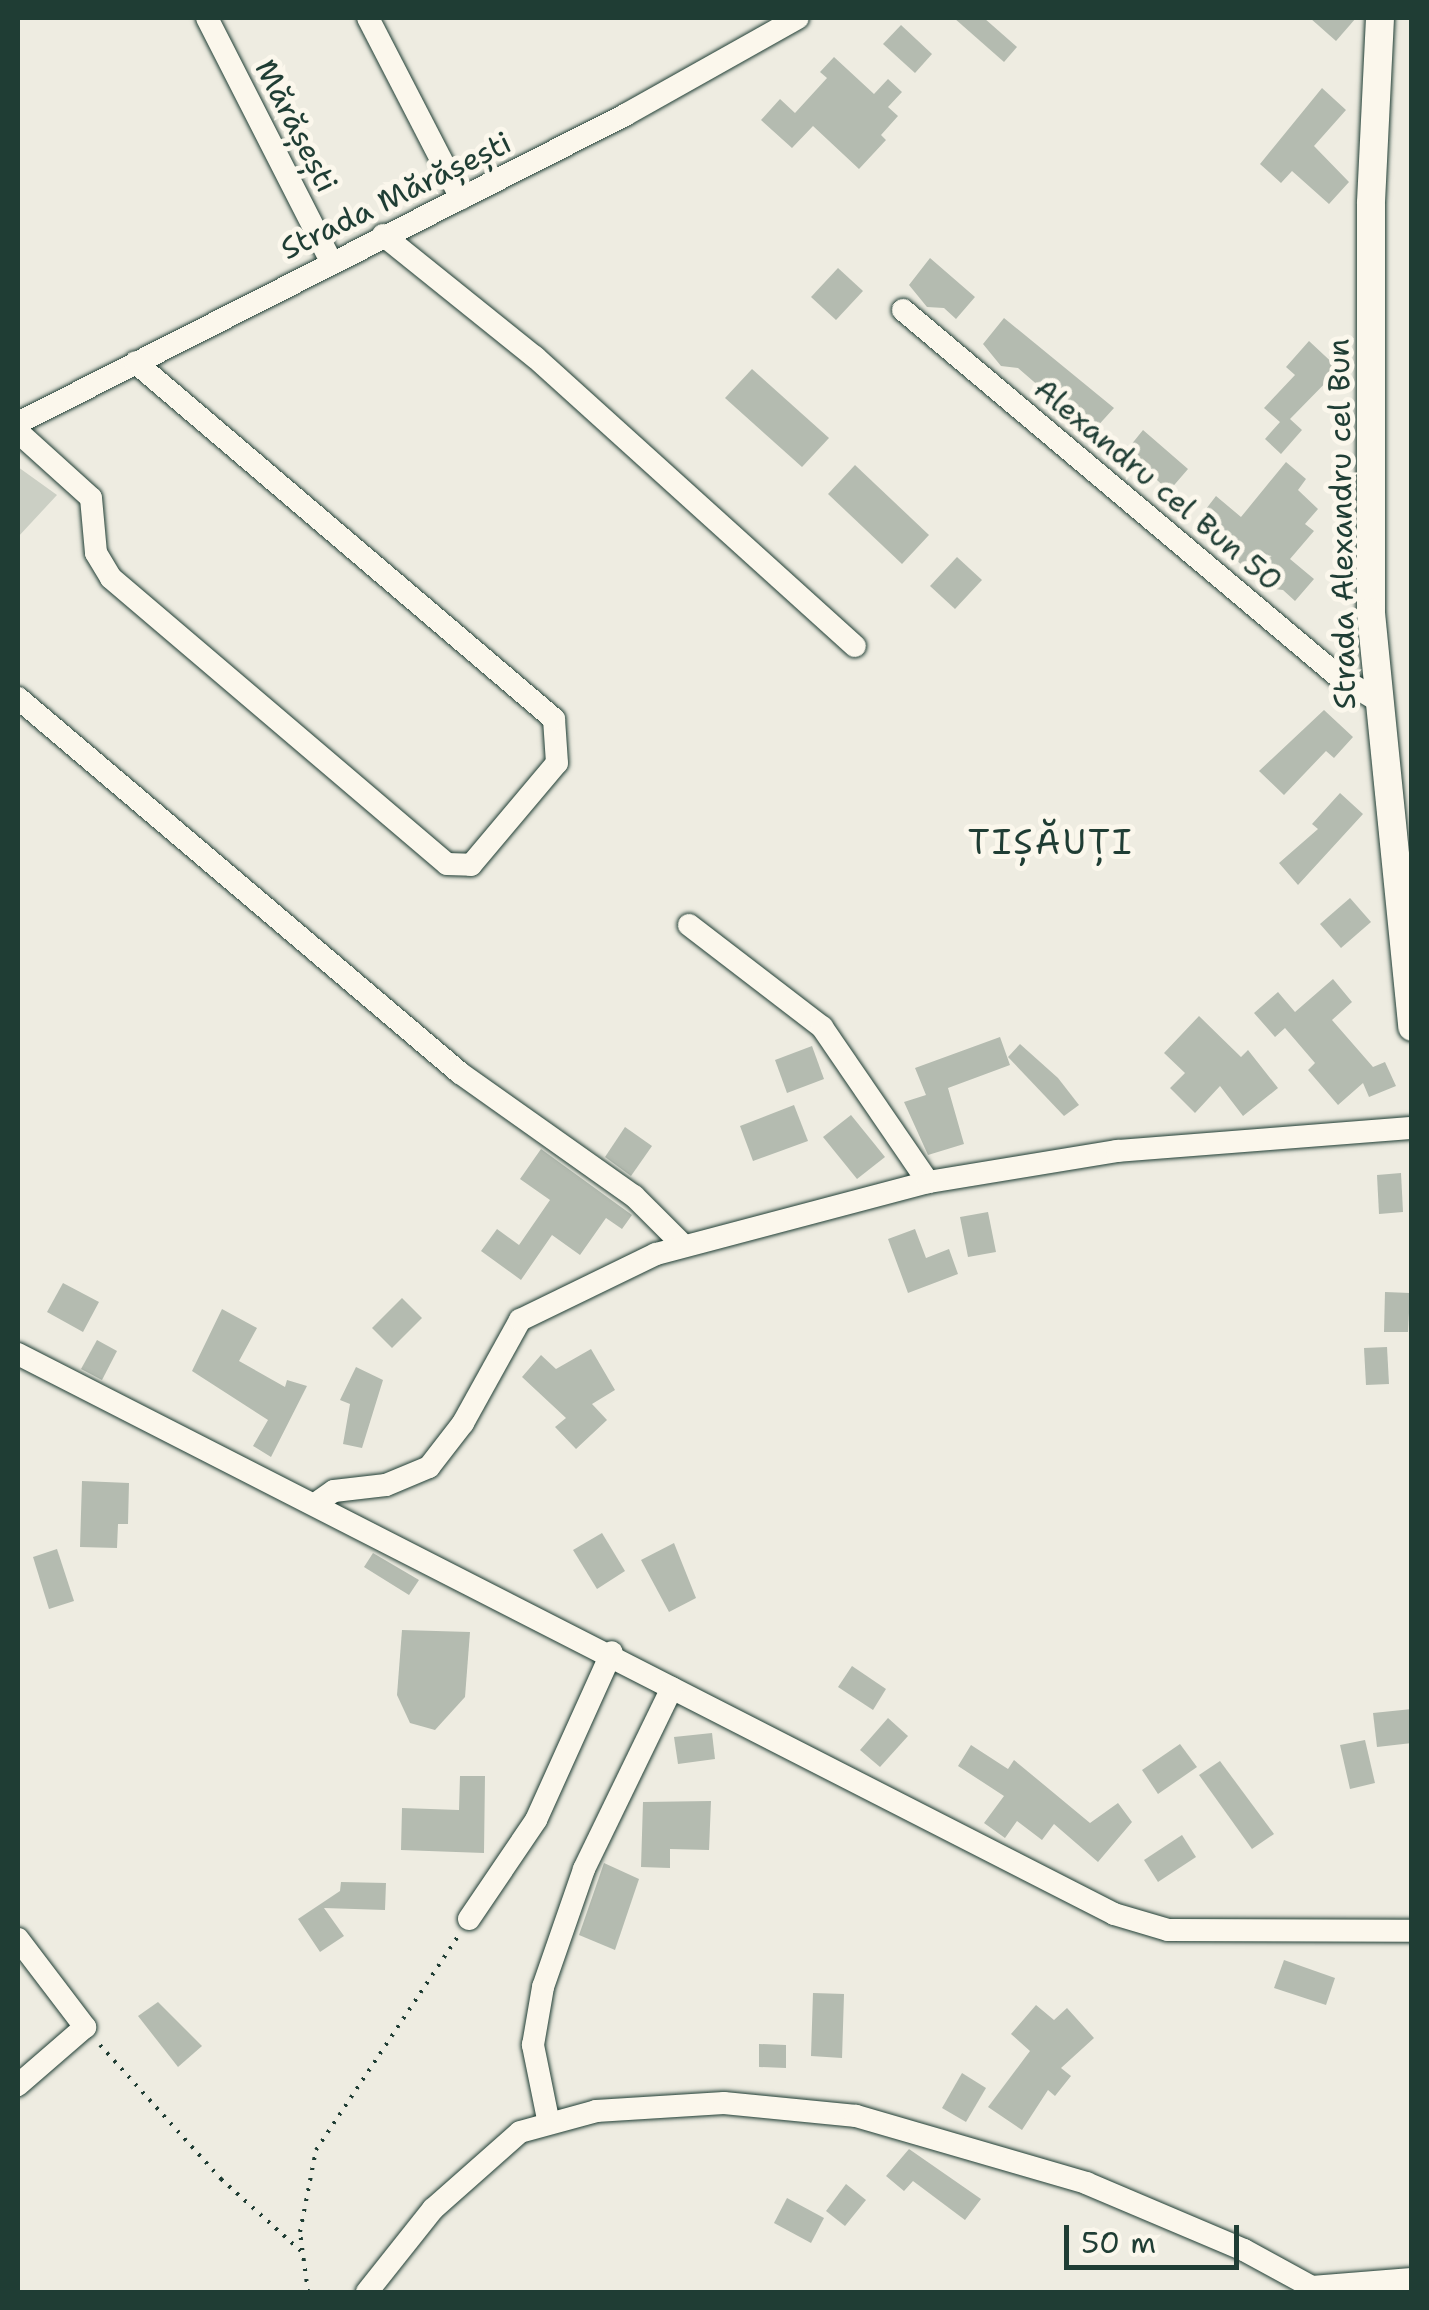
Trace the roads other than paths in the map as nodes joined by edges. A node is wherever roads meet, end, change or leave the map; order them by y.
1 (207, 18) edge
2 (368, 18) edge
3 (798, 18) edge
4 (1380, 18) edge
5 (461, 198) junction
6 (384, 235) junction
7 (332, 261) junction
8 (904, 310) dead end
9 (135, 362) junction
10 (18, 423) edge
11 (18, 432) edge
12 (855, 646) dead end
13 (18, 698) edge
14 (1377, 700) junction
15 (689, 925) dead end
16 (1412, 1027) edge
17 (1412, 1128) edge
18 (928, 1182) junction
19 (683, 1245) junction
20 (18, 1354) edge
21 (318, 1502) junction
22 (612, 1652) junction
23 (672, 1688) junction
24 (469, 1920) road end
25 (1412, 1931) edge
26 (18, 1939) edge
27 (18, 2086) edge
28 (548, 2119) junction
29 (1412, 2279) edge
30 (367, 2292) edge

1 - 7 street, Mărășești
2 - 5 street
3 - 5 street, Strada Mărășești
4 - 14 street, Strada Alexandru cel Bun
5 - 6 street, Strada Mărășești
6 - 7 street, Strada Mărășești
6 - 12 street
7 - 9 street, Strada Mărășești
8 - 14 street, Alexandru cel Bun 50
9 - 10 street, Strada Mărășești
9 - 11 street
13 - 19 street
14 - 16 street, Strada Alexandru cel Bun
15 - 18 street
17 - 18 street
18 - 19 street
19 - 21 street
20 - 21 street
21 - 22 street
22 - 23 street
22 - 24 street
23 - 25 street
23 - 28 street
26 - 27 street
28 - 29 street
28 - 30 street

